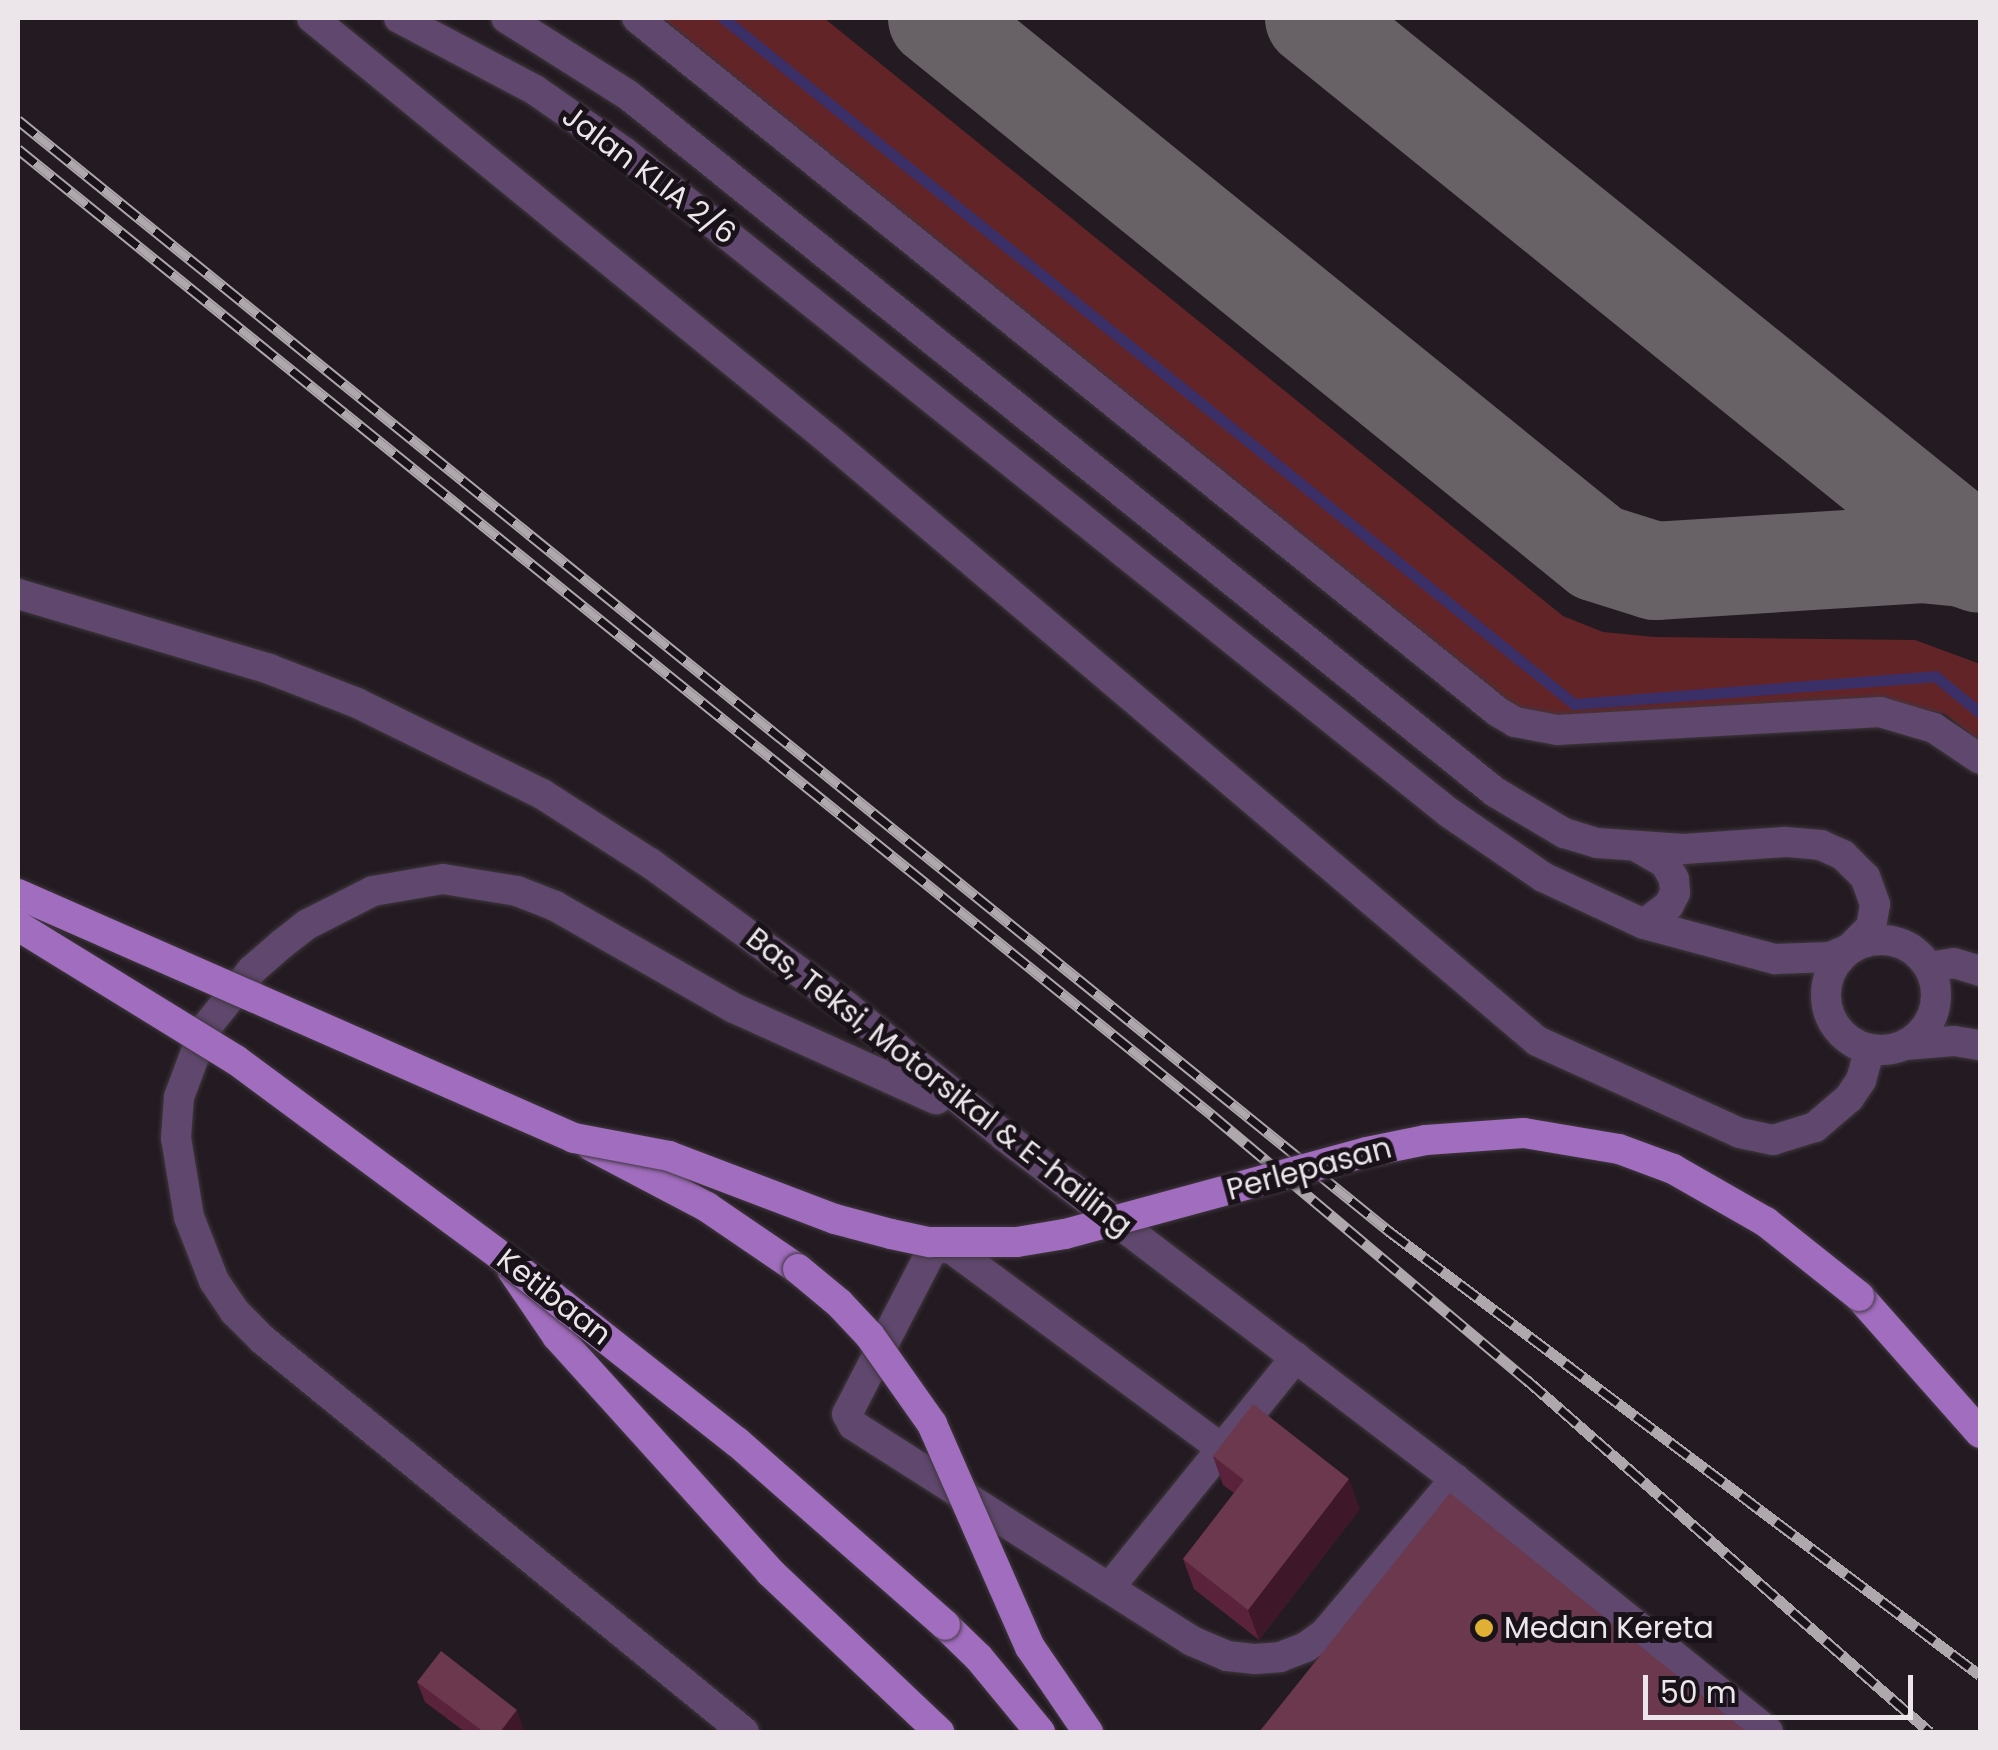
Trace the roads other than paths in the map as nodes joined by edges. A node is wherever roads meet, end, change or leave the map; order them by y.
1 (312, 18) edge
2 (399, 18) edge
3 (506, 18) edge
4 (638, 18) edge
5 (18, 594) edge
6 (1980, 759) edge
7 (1639, 848) junction
8 (18, 894) edge
9 (1644, 924) junction
10 (18, 926) edge
11 (1849, 949) junction
12 (1980, 971) edge
13 (1932, 976) junction
14 (1980, 1042) edge
15 (1906, 1045) junction
16 (1870, 1049) junction
17 (1004, 1136) junction
18 (574, 1138) junction
19 (505, 1259) junction
20 (1859, 1296) junction
21 (1296, 1357) junction
22 (1980, 1400) edge
23 (1980, 1433) edge
24 (1221, 1448) junction
25 (1455, 1479) junction
26 (1109, 1588) junction
27 (744, 1732) edge
28 (939, 1732) edge
29 (1040, 1732) edge
30 (1088, 1732) edge
31 (1768, 1732) edge

1 - 16 lane
2 - 9 lane, Jalan KLIA 2/6
3 - 7 lane
4 - 6 lane
5 - 17 lane, Bas, Teksi, Motorsikal & E-hailing
7 - 9 lane
7 - 11 lane
8 - 18 main road, bridge
9 - 11 lane, Jalan KLIA 2/6
10 - 19 main road, Ketibaan, bridge
11 - 13 lane
11 - 16 lane
12 - 13 lane
13 - 14 lane
13 - 15 lane
14 - 15 lane
15 - 16 lane
17 - 21 lane, Bas, Teksi, Motorsikal & E-hailing
17 - 27 lane
18 - 20 main road, Perlepasan, bridge
18 - 30 main road, bridge
19 - 28 main road
19 - 29 main road, Ketibaan, bridge
20 - 22 main road, Perlepasan
20 - 23 main road
21 - 24 lane
21 - 25 lane, Bas, Teksi, Motorsikal & E-hailing
24 - 26 lane
24 - 26 lane
25 - 26 lane
25 - 31 lane, Bas, Teksi, Motorsikal & E-hailing

